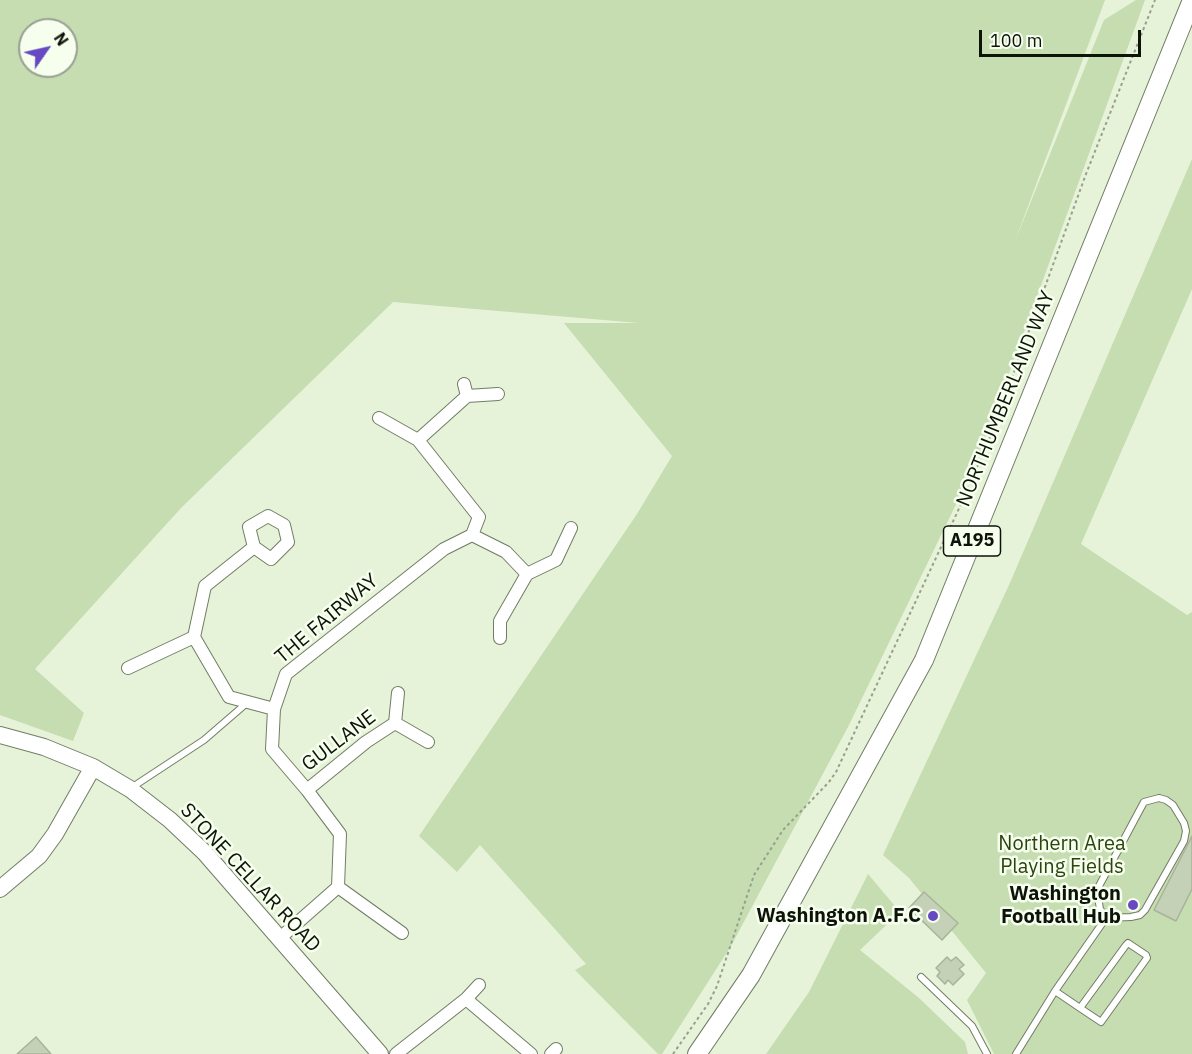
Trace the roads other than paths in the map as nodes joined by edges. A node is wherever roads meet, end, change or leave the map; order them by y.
1 (1192, 0) edge
2 (498, 394) dead end
3 (379, 418) dead end
4 (418, 440) junction
5 (571, 528) dead end
6 (472, 535) junction
7 (254, 548) dead end
8 (528, 574) junction
9 (194, 637) junction
10 (500, 638) dead end
11 (128, 668) dead end
12 (398, 693) dead end
13 (249, 702) junction
14 (274, 709) junction
15 (394, 723) junction
16 (0, 735) edge
17 (428, 742) dead end
18 (93, 767) junction
19 (130, 789) junction
20 (307, 790) junction
21 (338, 887) junction
22 (0, 889) edge
23 (1106, 918) junction
24 (402, 933) dead end
25 (280, 938) junction
26 (921, 977) dead end
27 (479, 985) dead end
28 (1055, 992) junction
29 (466, 999) junction
30 (1080, 1008) junction
31 (380, 1054) edge
32 (396, 1054) edge
33 (531, 1054) edge
34 (697, 1054) edge
35 (987, 1054) edge
36 (1016, 1054) edge

1 - 34 main road, NORTHUMBERLAND WAY / A195
2 - 4 street
3 - 4 street
4 - 6 street
5 - 8 street
6 - 8 street
6 - 14 street, THE FAIRWAY
7 - 9 street
8 - 10 street
9 - 11 street
9 - 13 street
12 - 15 street, GULLANE
13 - 14 street
13 - 19 lane
14 - 20 street, THE FAIRWAY
15 - 17 street, GULLANE
15 - 20 street, GULLANE
16 - 18 street, STONE CELLAR ROAD
18 - 19 street, STONE CELLAR ROAD
18 - 22 street
19 - 25 street, STONE CELLAR ROAD
20 - 21 street, THE FAIRWAY
21 - 24 street
21 - 25 street
23 - 23 lane
23 - 28 lane
25 - 31 street, STONE CELLAR ROAD
26 - 35 lane
27 - 29 street
28 - 30 lane
28 - 36 lane
29 - 32 street
29 - 33 street
30 - 30 lane

